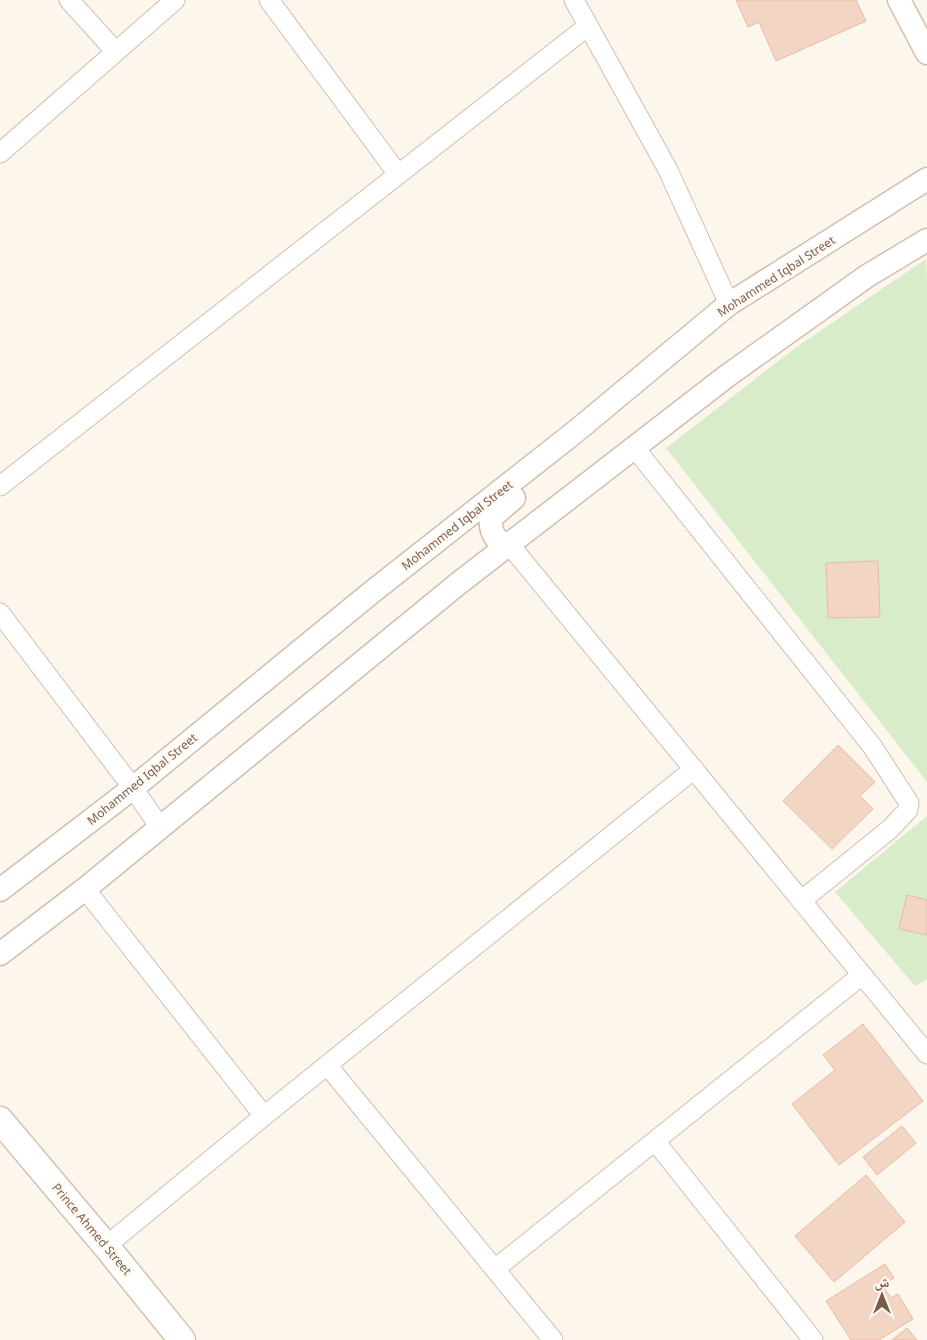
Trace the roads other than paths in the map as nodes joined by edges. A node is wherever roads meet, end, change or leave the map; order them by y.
1 (68, 0) edge
2 (176, 0) edge
3 (269, 0) edge
4 (574, 0) edge
5 (899, 0) edge
6 (588, 26) junction
7 (116, 52) junction
8 (927, 53) edge
9 (0, 153) edge
10 (398, 174) junction
11 (927, 178) edge
12 (927, 240) edge
13 (729, 304) junction
14 (575, 432) junction
15 (634, 447) junction
16 (0, 486) edge
17 (509, 544) junction
18 (0, 613) edge
19 (694, 769) junction
20 (133, 788) junction
21 (160, 827) junction
22 (85, 889) junction
23 (0, 890) edge
24 (802, 901) junction
25 (0, 954) edge
26 (862, 975) junction
27 (927, 1054) edge
28 (327, 1064) junction
29 (264, 1116) junction
30 (0, 1120) edge
31 (655, 1141) junction
32 (106, 1246) junction
33 (495, 1269) junction
34 (182, 1340) edge
35 (553, 1340) edge
36 (813, 1340) edge

1 - 7 street
2 - 7 street
3 - 10 street
4 - 6 street
5 - 8 street
6 - 10 street
6 - 13 street
7 - 9 street
10 - 16 street
11 - 13 street, Mohammed Iqbal Street
12 - 15 street
13 - 14 street, Mohammed Iqbal Street
14 - 17 street
14 - 20 street, Mohammed Iqbal Street
15 - 17 street
15 - 24 street
17 - 19 street
17 - 21 street
18 - 20 street
19 - 24 street
19 - 28 street
20 - 21 street
20 - 23 street, Mohammed Iqbal Street
21 - 22 street
22 - 25 street
22 - 29 street
24 - 26 street
26 - 27 street
26 - 31 street
28 - 29 street
28 - 33 street
29 - 32 street
30 - 32 main road, Prince Ahmed Street
31 - 33 street
31 - 36 street
32 - 34 main road, Prince Ahmed Street
33 - 35 street

